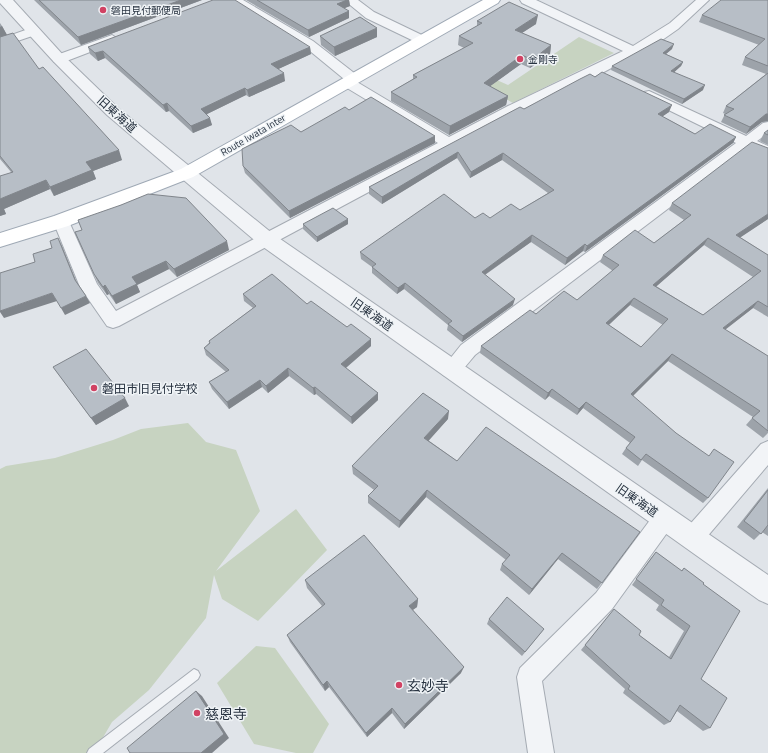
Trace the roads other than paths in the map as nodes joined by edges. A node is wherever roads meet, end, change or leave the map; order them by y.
1 (5, 0) edge
2 (234, 0) edge
3 (350, 0) edge
4 (493, 0) edge
5 (526, 0) edge
6 (703, 0) edge
7 (370, 15) junction
8 (357, 21) edge
9 (34, 31) junction
10 (127, 34) edge
11 (322, 38) edge
12 (422, 40) junction
13 (0, 42) edge
14 (309, 44) junction
15 (633, 51) junction
16 (59, 59) junction
17 (597, 70) junction
18 (612, 77) edge
19 (350, 81) junction
20 (640, 91) edge
21 (768, 126) edge
22 (448, 143) junction
23 (747, 143) junction
24 (768, 152) edge
25 (188, 173) junction
26 (61, 221) junction
27 (266, 239) junction
28 (0, 240) edge
29 (450, 370) junction
30 (768, 450) edge
31 (664, 519) junction
32 (692, 538) junction
33 (768, 591) edge
34 (194, 676) dead end
35 (93, 753) edge
36 (541, 753) edge

1 - 9 street, 旧東海道
2 - 14 street
3 - 7 street
4 - 12 main road, Route Iwata Inter
5 - 15 street
6 - 15 street
7 - 8 street
7 - 12 street
9 - 13 street
9 - 16 street, 旧東海道
10 - 16 street
11 - 14 street
12 - 19 main road, Route Iwata Inter
14 - 19 street
15 - 17 street
16 - 25 street, 旧東海道
17 - 18 street
17 - 22 street
19 - 22 street
19 - 25 main road, Route Iwata Inter
20 - 23 street
21 - 23 street
22 - 27 street
23 - 24 street
23 - 29 street
25 - 26 main road, Route Iwata Inter
25 - 27 street, 旧東海道
26 - 27 street
26 - 28 main road, Route Iwata Inter
27 - 29 street, 旧東海道
29 - 31 street, 旧東海道
30 - 32 street
31 - 32 street, 旧東海道
31 - 36 street
32 - 33 street, 旧東海道
34 - 35 lane

